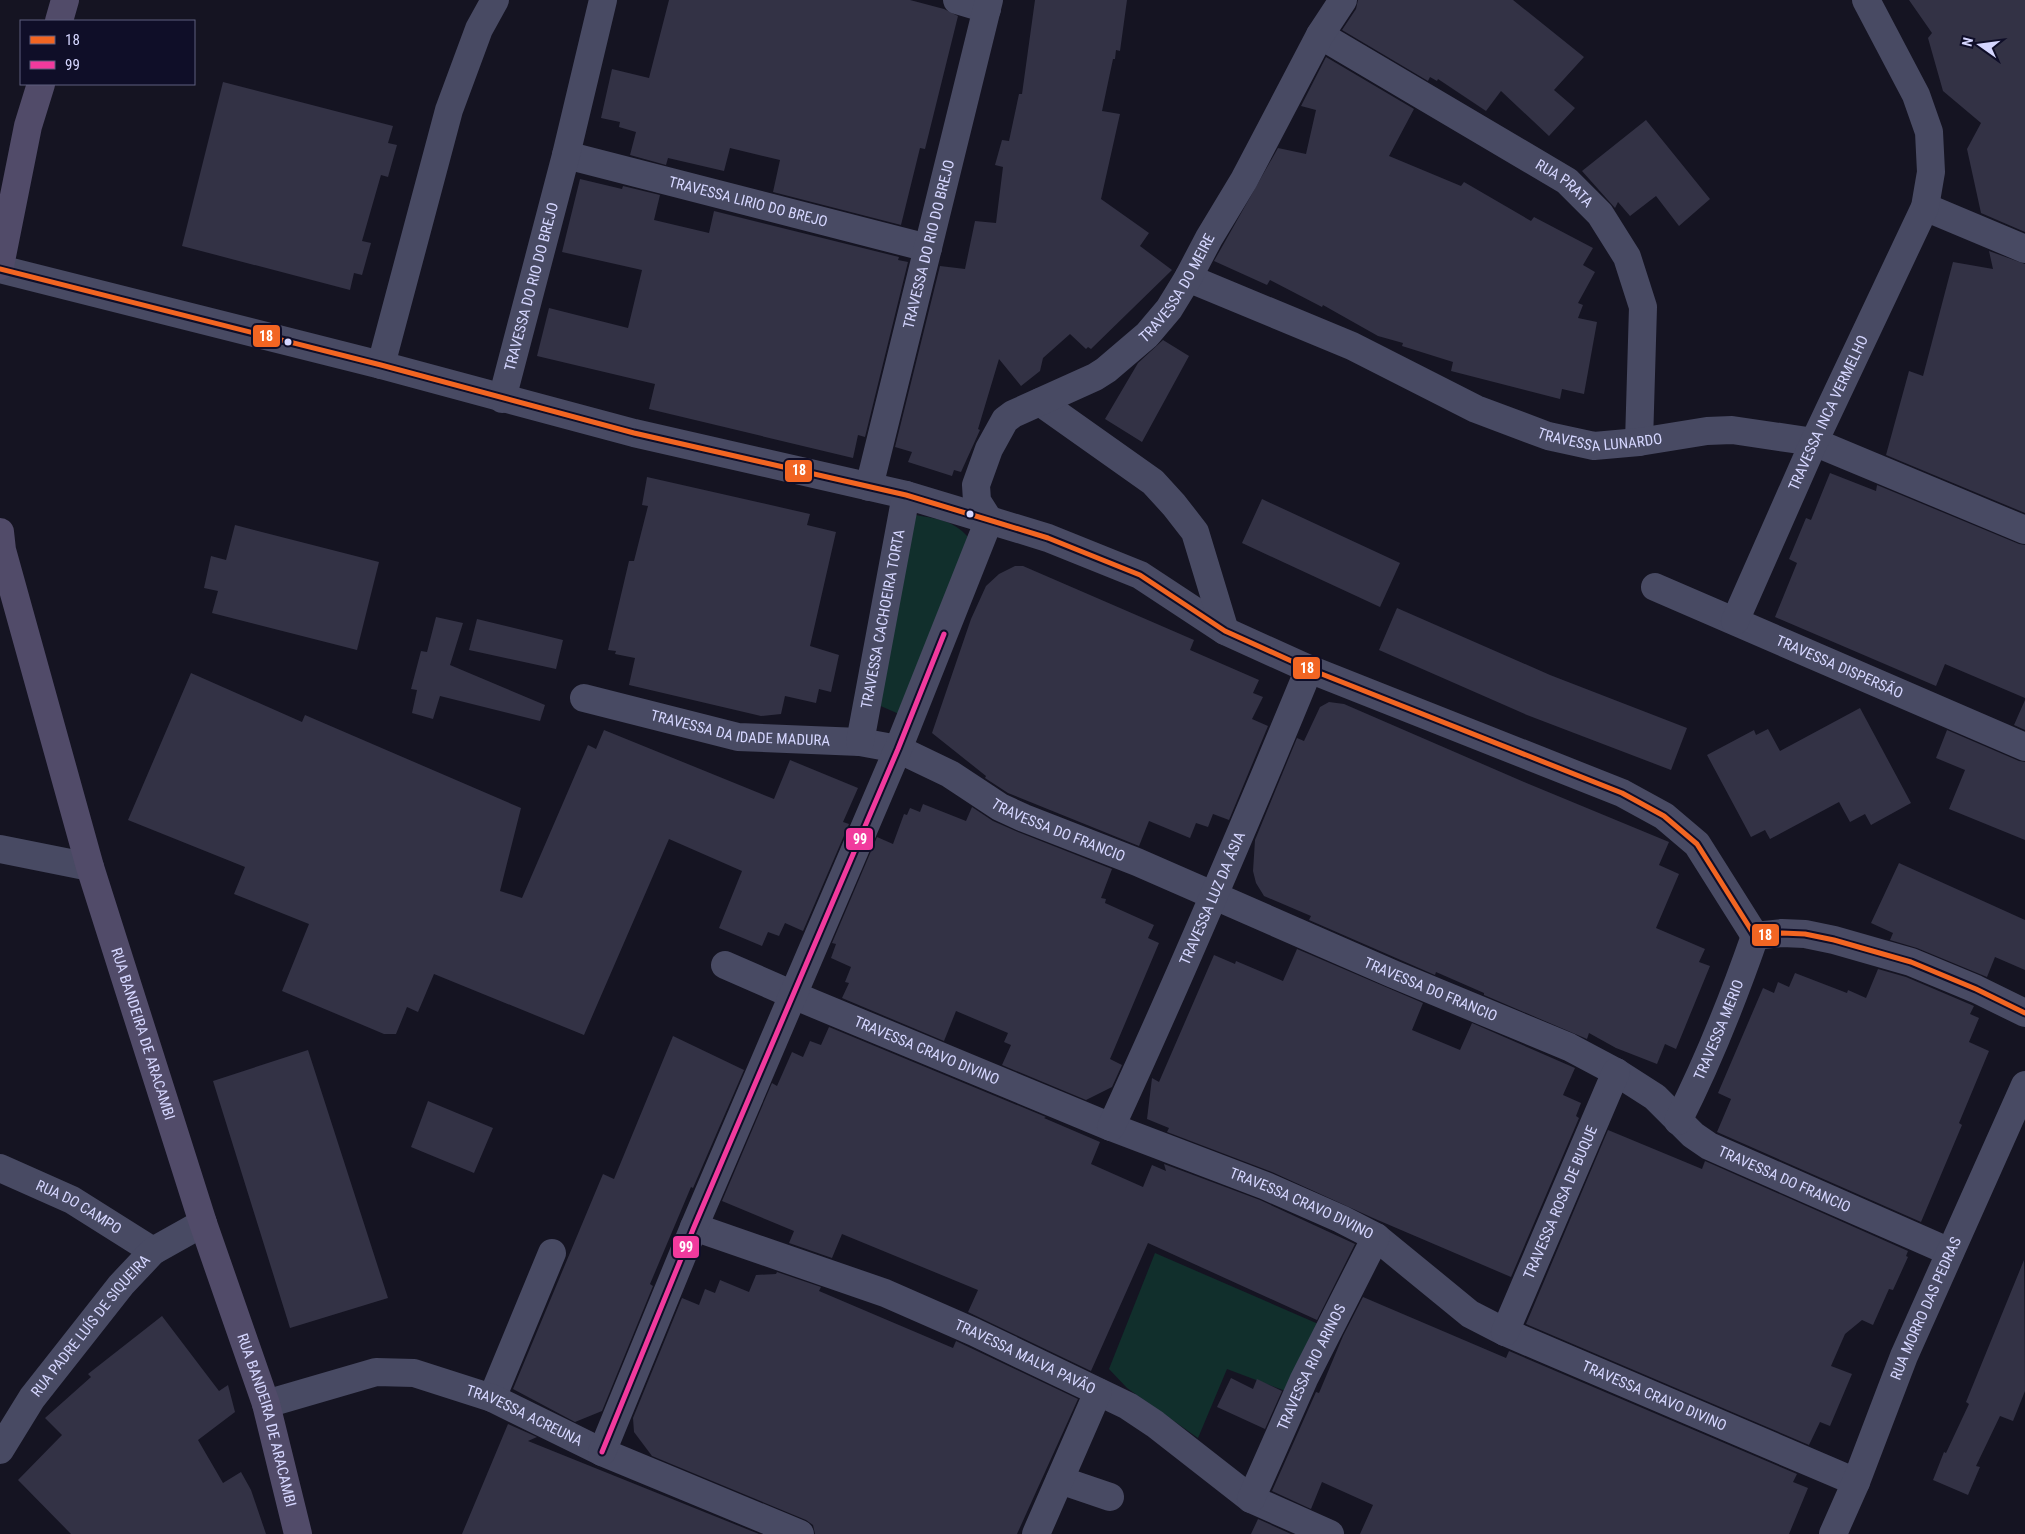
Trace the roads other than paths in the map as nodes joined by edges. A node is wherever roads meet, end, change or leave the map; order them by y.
1 (65, 0) edge
2 (495, 0) edge
3 (603, 0) edge
4 (957, 0) edge
5 (1343, 0) edge
6 (1866, 0) edge
7 (988, 4) edge
8 (59, 20) edge
9 (1320, 35) junction
10 (40, 85) edge
11 (566, 155) junction
12 (1925, 207) junction
13 (928, 248) junction
14 (2025, 249) edge
15 (0, 268) edge
16 (1188, 278) junction
17 (381, 365) junction
18 (502, 399) junction
19 (1040, 402) junction
20 (1639, 442) junction
21 (1814, 442) junction
22 (869, 487) junction
23 (906, 495) junction
24 (989, 520) junction
25 (2025, 530) edge
26 (1, 544) edge
27 (1655, 587) dead end
28 (1735, 621) junction
29 (1225, 631) junction
30 (1309, 668) junction
31 (584, 698) dead end
32 (860, 742) junction
33 (2025, 747) edge
34 (898, 749) junction
35 (0, 849) edge
36 (90, 867) junction
37 (1214, 896) junction
38 (1755, 936) junction
39 (725, 965) dead end
40 (793, 995) junction
41 (2025, 1012) edge
42 (1616, 1072) junction
43 (2025, 1085) edge
44 (1678, 1121) junction
45 (1111, 1126) junction
46 (0, 1168) edge
47 (203, 1223) junction
48 (694, 1227) junction
49 (1376, 1237) junction
50 (153, 1252) junction
51 (1950, 1252) junction
52 (552, 1253) dead end
53 (1505, 1332) junction
54 (1098, 1392) junction
55 (492, 1398) junction
56 (266, 1404) junction
57 (0, 1450) edge
58 (602, 1452) junction
59 (1060, 1480) junction
60 (1856, 1482) junction
61 (1110, 1497) dead end
62 (1251, 1499) junction
63 (298, 1534) edge
64 (800, 1534) edge
65 (1036, 1534) edge
66 (1330, 1534) edge
67 (1833, 1534) edge

1 - 8 main road
2 - 17 street
3 - 11 street, TRAVESSA DO RIO DO BREJO
4 - 7 street
5 - 9 street, TRAVESSA DO MEIRE
6 - 12 street, TRAVESSA INCA VERMELHO
7 - 13 street, TRAVESSA DO RIO DO BREJO
9 - 16 street, TRAVESSA DO MEIRE
9 - 20 street, RUA PRATA
10 - 15 main road
11 - 13 street, TRAVESSA LIRIO DO BREJO
11 - 18 street, TRAVESSA DO RIO DO BREJO
12 - 14 street
12 - 21 street, TRAVESSA INCA VERMELHO
13 - 22 street, TRAVESSA DO RIO DO BREJO
15 - 17 street
16 - 19 street, TRAVESSA DO MEIRE
16 - 20 street, TRAVESSA LUNARDO
17 - 18 street
18 - 22 street
19 - 24 street, TRAVESSA DO MEIRE
19 - 29 street
20 - 21 street, TRAVESSA LUNARDO
21 - 25 street, TRAVESSA LUNARDO
21 - 28 street, TRAVESSA INCA VERMELHO
22 - 23 street
23 - 24 street
23 - 32 street, TRAVESSA CACHOEIRA TORTA
24 - 29 street
24 - 34 street
26 - 36 main road, RUA BANDEIRA DE ARACAMBI
27 - 28 street, TRAVESSA DISPERSÃO
28 - 33 street, TRAVESSA DISPERSÃO
29 - 30 street
30 - 37 street, TRAVESSA LUZ DA ÁSIA
30 - 38 street
31 - 32 street, TRAVESSA DA IDADE MADURA
32 - 34 street, TRAVESSA DA IDADE MADURA
34 - 37 street, TRAVESSA DO FRANCIO
34 - 40 street
35 - 36 street
36 - 47 main road, RUA BANDEIRA DE ARACAMBI
37 - 42 street, TRAVESSA DO FRANCIO
37 - 45 street, TRAVESSA LUZ DA ÁSIA
38 - 41 street
38 - 44 street, TRAVESSA MERIO
39 - 40 street, TRAVESSA CRAVO DIVINO
40 - 45 street, TRAVESSA CRAVO DIVINO
40 - 48 street
42 - 44 street, TRAVESSA DO FRANCIO
42 - 53 street, TRAVESSA ROSA DE BUQUE
43 - 51 street, RUA MORRO DAS PEDRAS
44 - 51 street, TRAVESSA DO FRANCIO
45 - 49 street, TRAVESSA CRAVO DIVINO
46 - 50 street, RUA DO CAMPO
47 - 50 street, RUA PADRE LUÍS DE SIQUEIRA
47 - 56 main road, RUA BANDEIRA DE ARACAMBI
48 - 54 street, TRAVESSA MALVA PAVÃO
48 - 58 street
49 - 53 street, TRAVESSA CRAVO DIVINO
49 - 62 street, TRAVESSA RIO ARINOS
50 - 57 street, RUA PADRE LUÍS DE SIQUEIRA
51 - 60 street, RUA MORRO DAS PEDRAS
52 - 55 street
53 - 60 street, TRAVESSA CRAVO DIVINO
54 - 59 street
54 - 62 street, TRAVESSA MALVA PAVÃO
55 - 56 street, TRAVESSA ACREUNA
55 - 58 street, TRAVESSA ACREUNA
56 - 63 main road, RUA BANDEIRA DE ARACAMBI
58 - 64 street, TRAVESSA ACREUNA
59 - 61 street
59 - 65 street
60 - 67 street, RUA MORRO DAS PEDRAS
62 - 66 street, TRAVESSA MALVA PAVÃO

